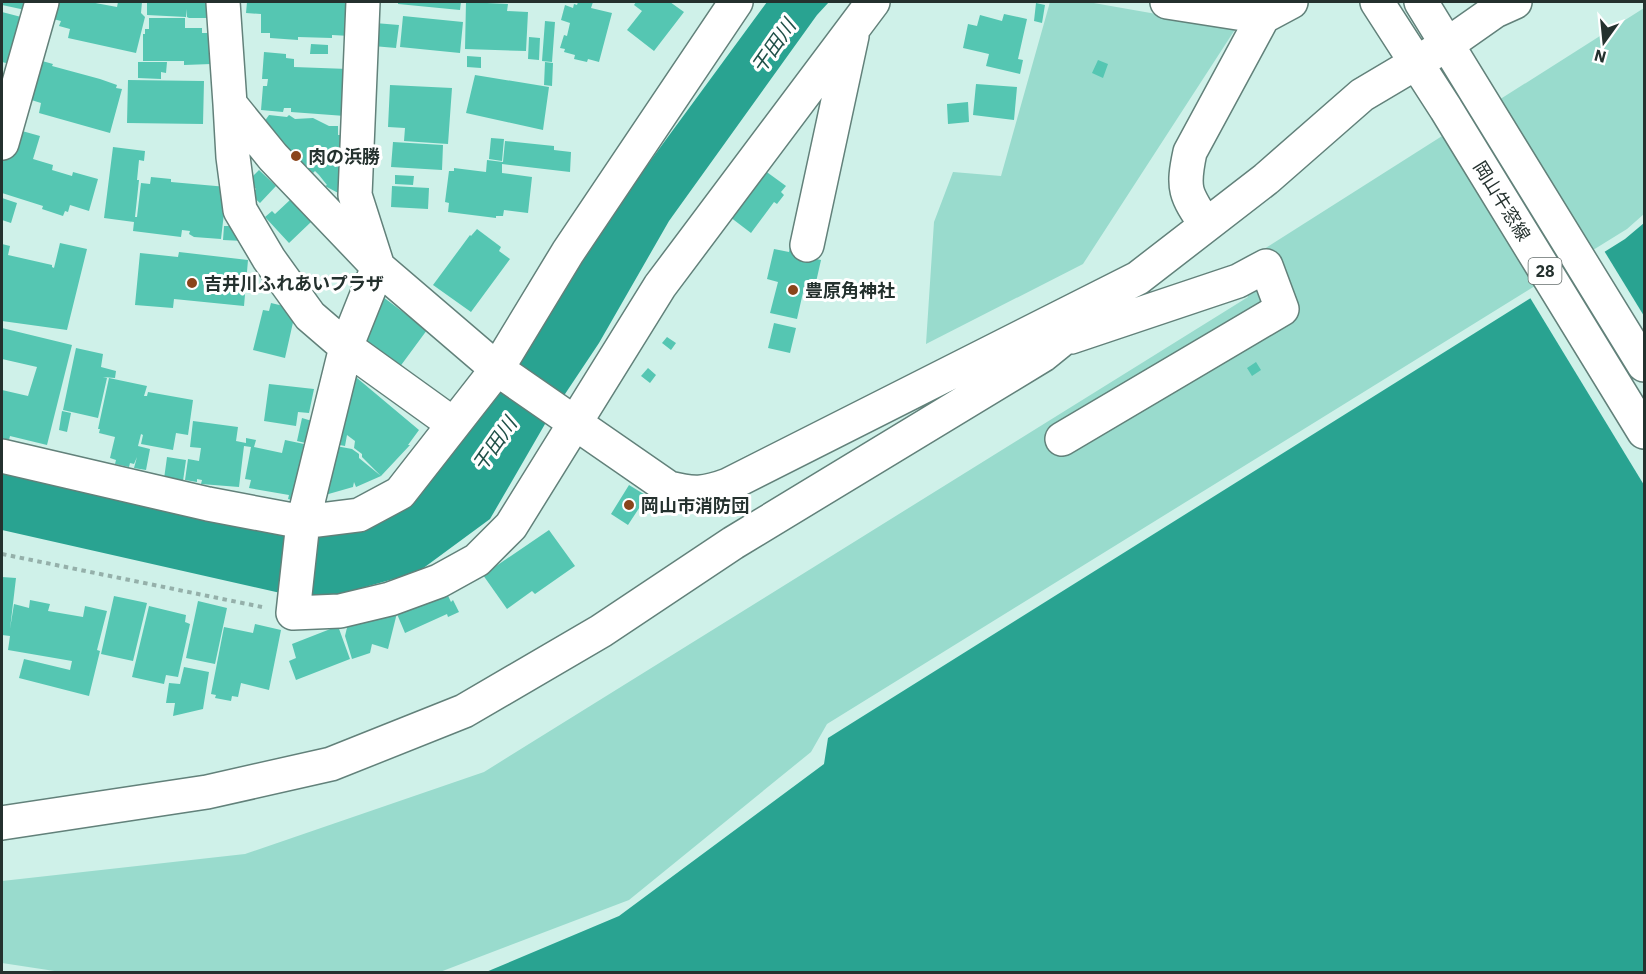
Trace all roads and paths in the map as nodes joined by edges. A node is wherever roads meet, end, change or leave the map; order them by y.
1 (42, 2) edge
2 (223, 2) edge
3 (363, 2) edge
4 (736, 2) edge
5 (1167, 2) edge
6 (1292, 2) edge
7 (1422, 2) edge
8 (1515, 2) edge
9 (1267, 9) edge
10 (1384, 12) edge
11 (864, 14) edge
12 (1448, 44) junction
13 (1416, 63) junction
14 (230, 104) junction
15 (2, 143) edge
16 (1206, 225) junction
17 (807, 245) dead end
18 (378, 267) junction
19 (1138, 278) junction
20 (1063, 339) junction
21 (346, 347) junction
22 (1644, 365) edge
23 (503, 373) junction
24 (565, 416) junction
25 (453, 424) junction
26 (1644, 432) edge
27 (1062, 439) dead end
28 (2, 456) edge
29 (302, 529) junction
30 (2, 554) edge
31 (295, 607) junction
32 (2, 824) edge

1 - 15 street
2 - 14 street
3 - 18 street
4 - 23 street
5 - 9 street
6 - 9 street
7 - 12 street, 岡山牛窓線 / 28
8 - 12 street
9 - 16 street
10 - 13 street, 岡山牛窓線 / 28
11 - 17 street
11 - 24 street
12 - 13 street
12 - 22 street, 岡山牛窓線 / 28
13 - 16 street
13 - 26 street, 岡山牛窓線 / 28
14 - 18 street
14 - 21 street
16 - 19 street
18 - 21 street
18 - 23 street
19 - 20 street
19 - 24 street
20 - 27 street
20 - 32 street
21 - 25 street
21 - 29 street
23 - 24 street
23 - 25 street
24 - 31 street
25 - 29 street
28 - 29 street
29 - 31 street
30 - 31 path

